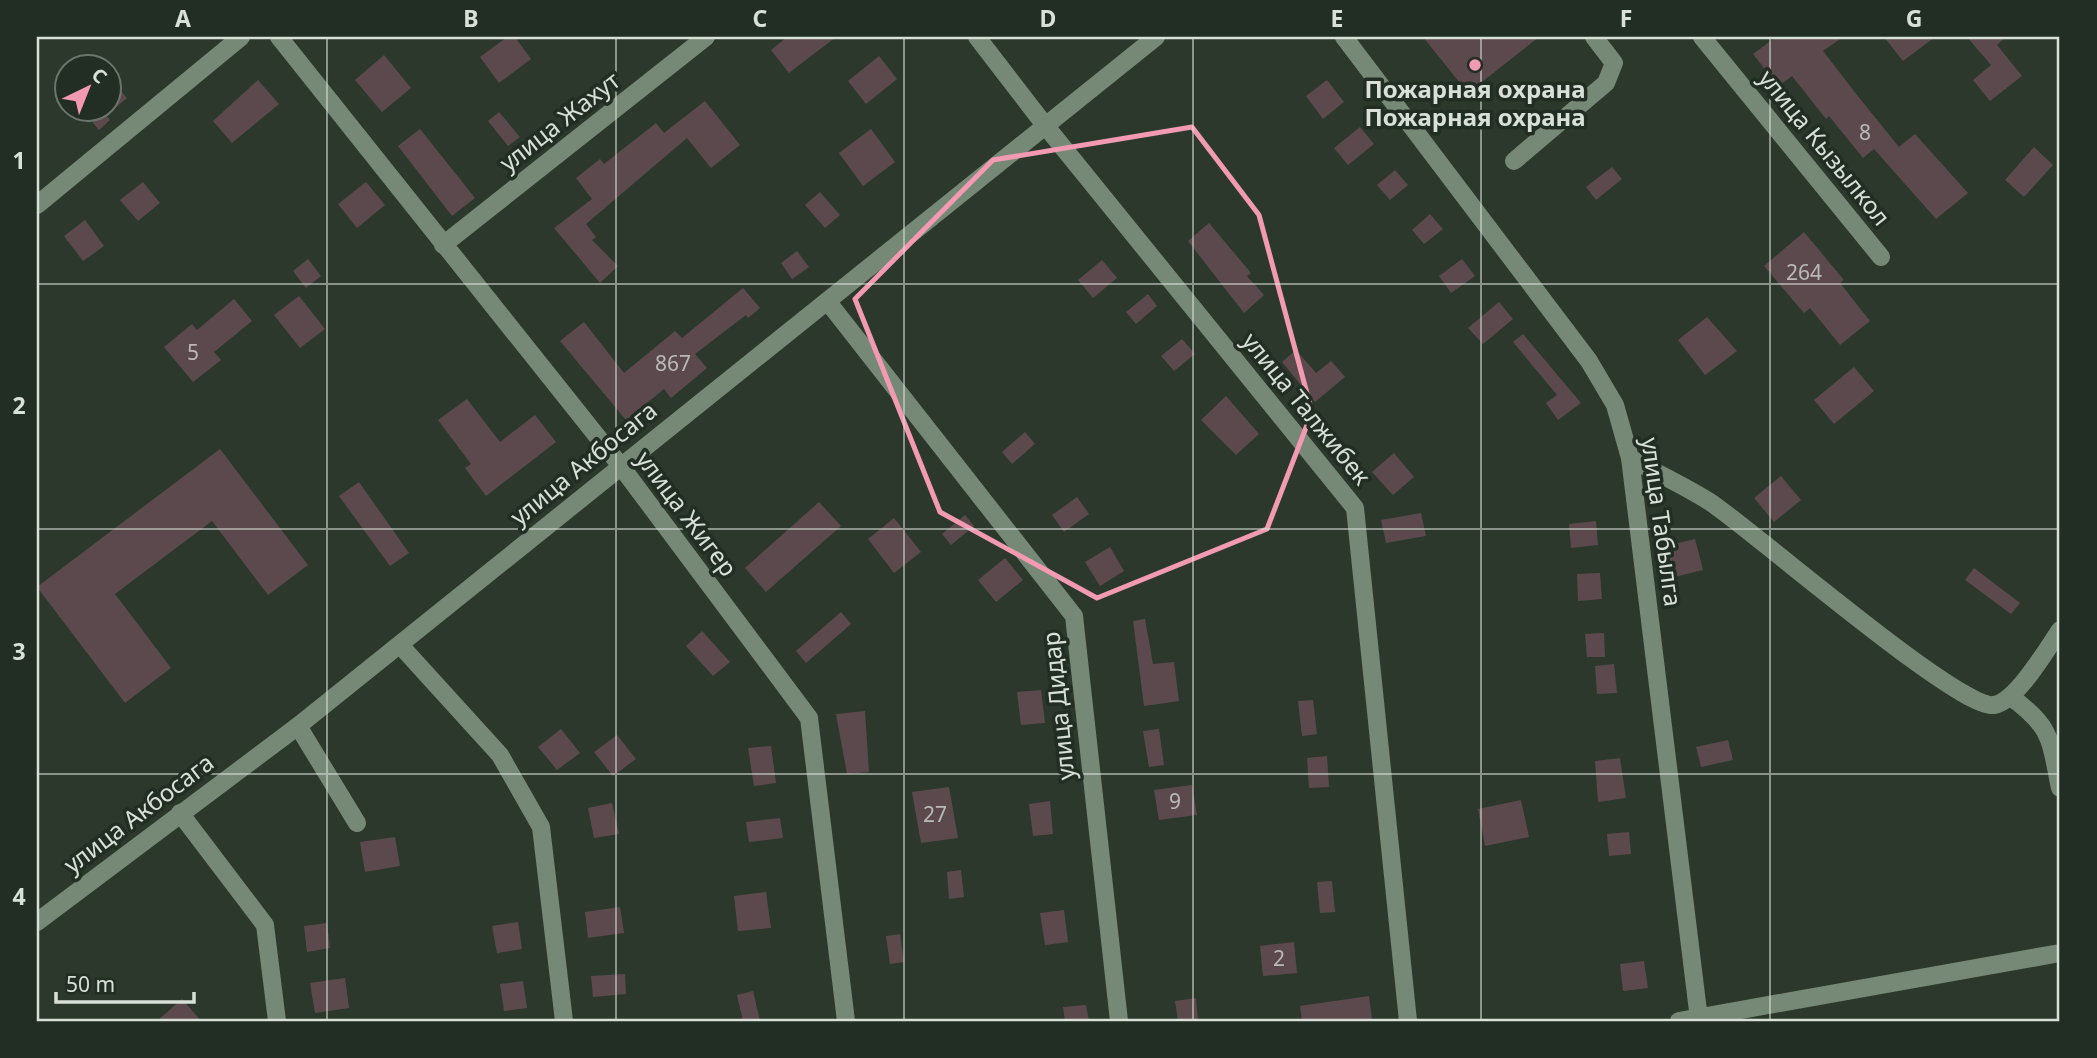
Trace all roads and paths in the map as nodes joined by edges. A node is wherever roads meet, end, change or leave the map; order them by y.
1 (241, 37) edge
2 (279, 37) edge
3 (706, 37) edge
4 (977, 37) edge
5 (1156, 37) edge
6 (1344, 37) edge
7 (1594, 37) edge
8 (1702, 37) edge
9 (1044, 124) junction
10 (1514, 161) dead end
11 (37, 205) edge
12 (443, 246) junction
13 (1881, 257) dead end
14 (828, 302) junction
15 (1630, 458) junction
16 (620, 465) junction
17 (2060, 630) edge
18 (400, 645) junction
19 (2011, 697) junction
20 (298, 726) junction
21 (2060, 788) edge
22 (180, 813) junction
23 (357, 822) dead end
24 (37, 922) edge
25 (2060, 953) edge
26 (1699, 1019) junction
27 (277, 1021) edge
28 (564, 1021) edge
29 (846, 1021) edge
30 (1119, 1021) edge
31 (1408, 1021) edge
32 (1679, 1021) edge

1 - 11 street
2 - 12 street, улица Жигер
3 - 12 street, улица Жахут
4 - 9 street, улица Талжибек
5 - 9 street, улица Акбосага
6 - 15 street, улица Табылга
7 - 10 street
8 - 13 street, улица Кызылкол
9 - 14 street, улица Акбосага
9 - 31 street, улица Талжибек
12 - 16 street, улица Жигер
14 - 16 street, улица Акбосага
14 - 30 street, улица Дидар
15 - 19 street
15 - 26 street, улица Табылга
16 - 18 street, улица Акбосага
16 - 29 street, улица Жигер
17 - 19 street
18 - 20 street, улица Акбосага
18 - 28 street
19 - 21 street
20 - 22 street, улица Акбосага
20 - 23 street
22 - 24 street, улица Акбосага
22 - 27 street
25 - 26 street
26 - 32 street

